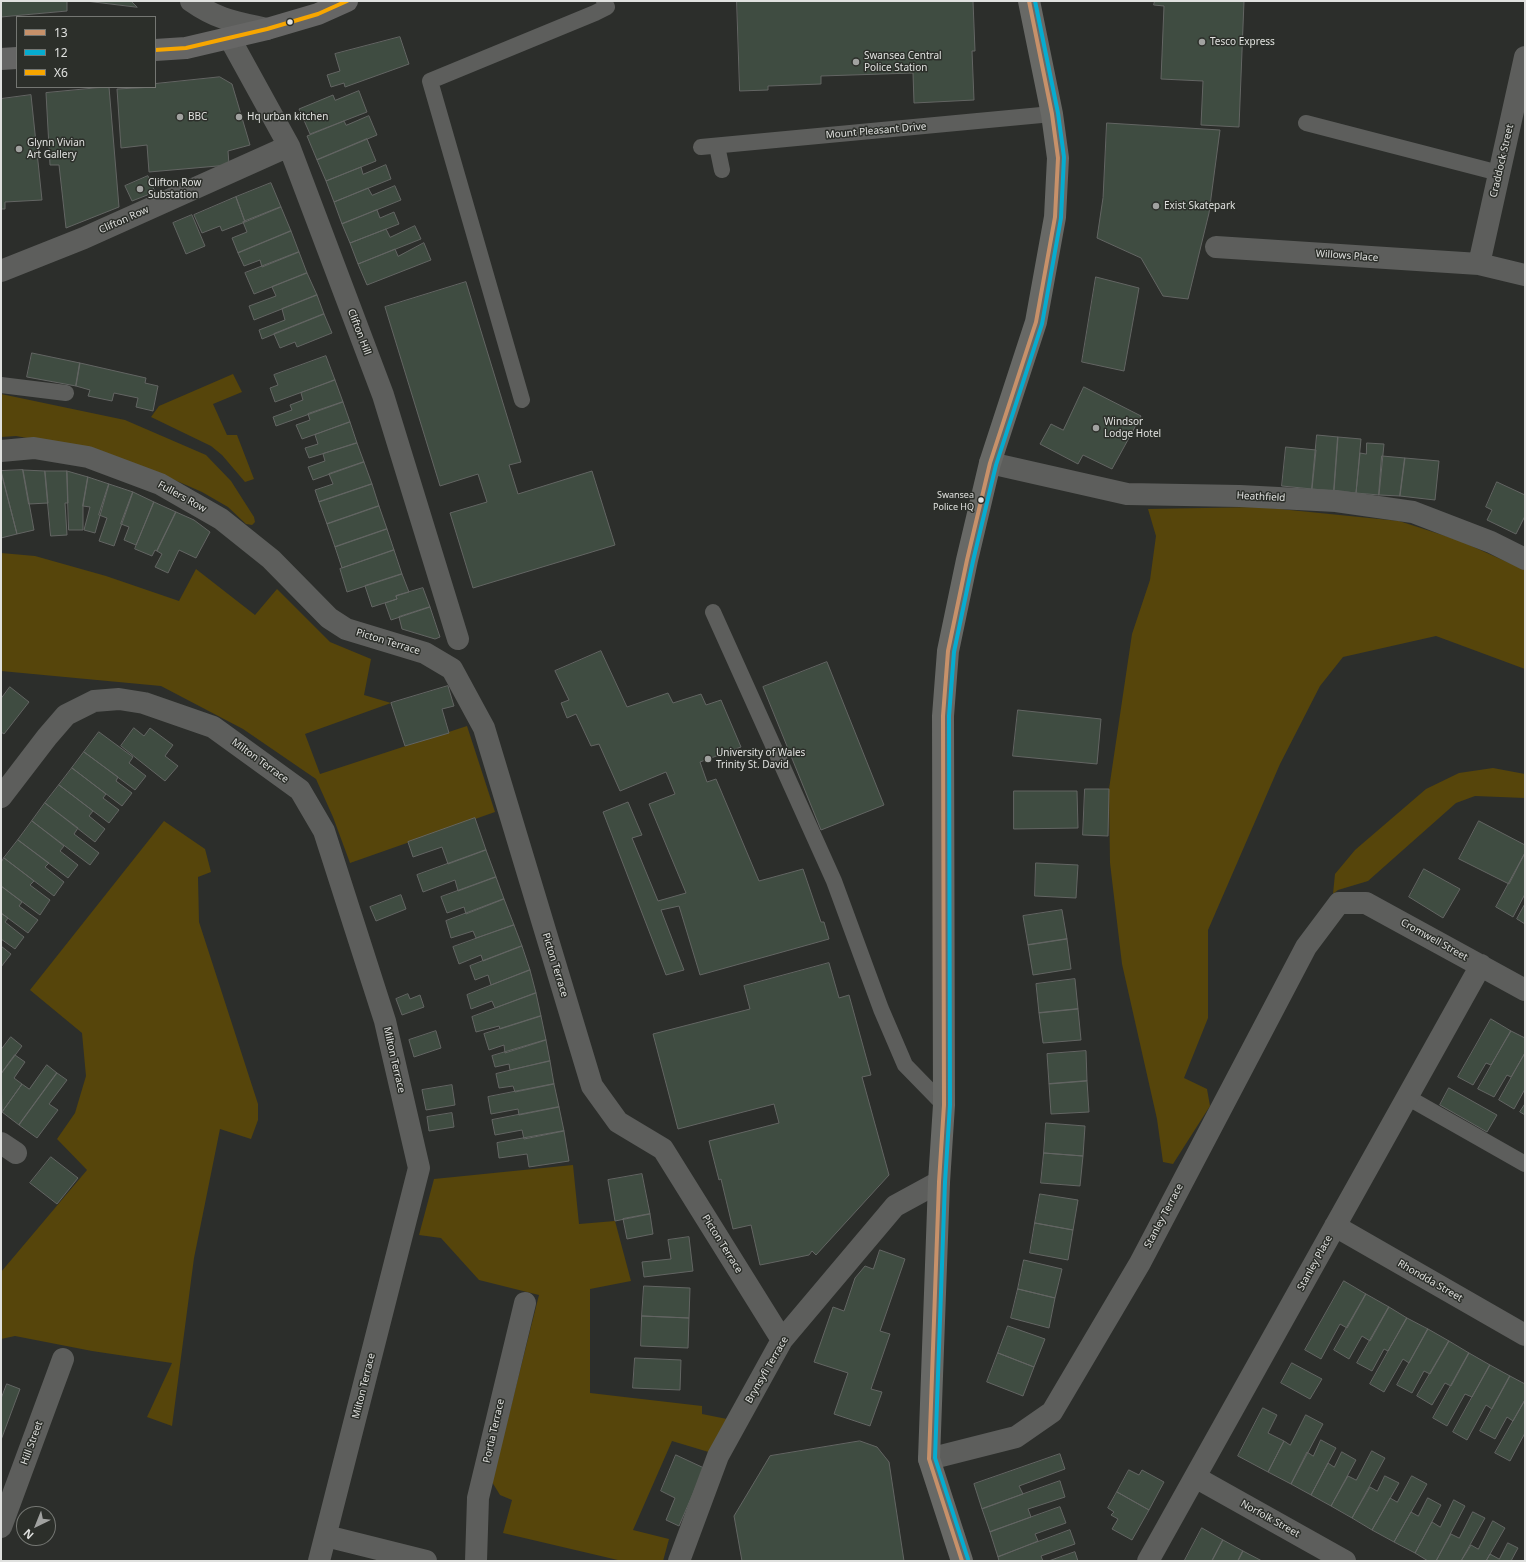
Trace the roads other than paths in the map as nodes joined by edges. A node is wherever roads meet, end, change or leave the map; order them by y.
1 (191, 1) edge
2 (347, 1) edge
3 (604, 1) edge
4 (1029, 1) edge
5 (268, 29) junction
6 (229, 37) junction
7 (156, 50) edge
8 (1525, 57) edge
9 (16, 58) edge
10 (1, 59) edge
11 (1052, 114) junction
12 (1306, 123) dead end
13 (289, 146) junction
14 (717, 146) junction
15 (701, 147) dead end
16 (722, 170) dead end
17 (1499, 174) junction
18 (1216, 247) dead end
19 (1479, 264) junction
20 (1, 271) edge
21 (1525, 275) edge
22 (1, 385) edge
23 (66, 394) dead end
24 (522, 400) dead end
25 (1, 451) edge
26 (990, 463) junction
27 (1525, 559) edge
28 (713, 612) dead end
29 (329, 618) joint
30 (458, 639) dead end
31 (1, 797) edge
32 (1339, 903) joint
33 (1481, 965) junction
34 (1525, 990) edge
35 (1407, 1097) junction
36 (944, 1105) junction
37 (1525, 1164) edge
38 (939, 1182) junction
39 (1335, 1226) junction
40 (525, 1303) dead end
41 (1525, 1335) edge
42 (782, 1340) junction
43 (63, 1359) dead end
44 (928, 1459) junction
45 (1195, 1477) junction
46 (8, 1487) edge
47 (1, 1527) edge
48 (326, 1536) junction
49 (319, 1561) edge
50 (426, 1561) edge
51 (476, 1561) edge
52 (679, 1561) edge
53 (962, 1561) edge
54 (1148, 1561) edge
55 (1345, 1561) edge

1 - 5 street
2 - 5 main road
3 - 24 lane
4 - 11 street
5 - 6 main road
6 - 7 main road
6 - 13 street, Clifton Hill
8 - 17 street, Craddock Street
9 - 10 main road
11 - 14 lane, Mount Pleasant Drive
11 - 26 street
12 - 17 lane
13 - 20 street, Clifton Row
13 - 30 street, Clifton Hill
14 - 15 lane, Mount Pleasant Drive
14 - 16 lane
17 - 19 street, Craddock Street
18 - 19 street, Willows Place
19 - 21 street, Willows Place
22 - 23 lane
25 - 29 street, Fullers Row
26 - 27 street, Heathfield
26 - 36 street
28 - 36 lane
29 - 42 street, Picton Terrace
31 - 48 street, Milton Terrace
32 - 33 street, Cromwell Street
32 - 44 street, Stanley Terrace
33 - 34 street, Cromwell Street
33 - 35 street, Stanley Place
35 - 37 lane
35 - 39 street, Stanley Place
36 - 38 street
38 - 42 street, Brynsyfi Terrace
38 - 44 street
39 - 41 street, Rhondda Street
39 - 45 street, Stanley Place
40 - 51 street, Portia Terrace
42 - 52 street, Brynsyfi Terrace
43 - 46 street, Hill Street
44 - 53 street
45 - 54 street, Stanley Place
45 - 55 street, Norfolk Street
46 - 47 street, Hill Street
48 - 49 street, Milton Terrace
48 - 50 street

